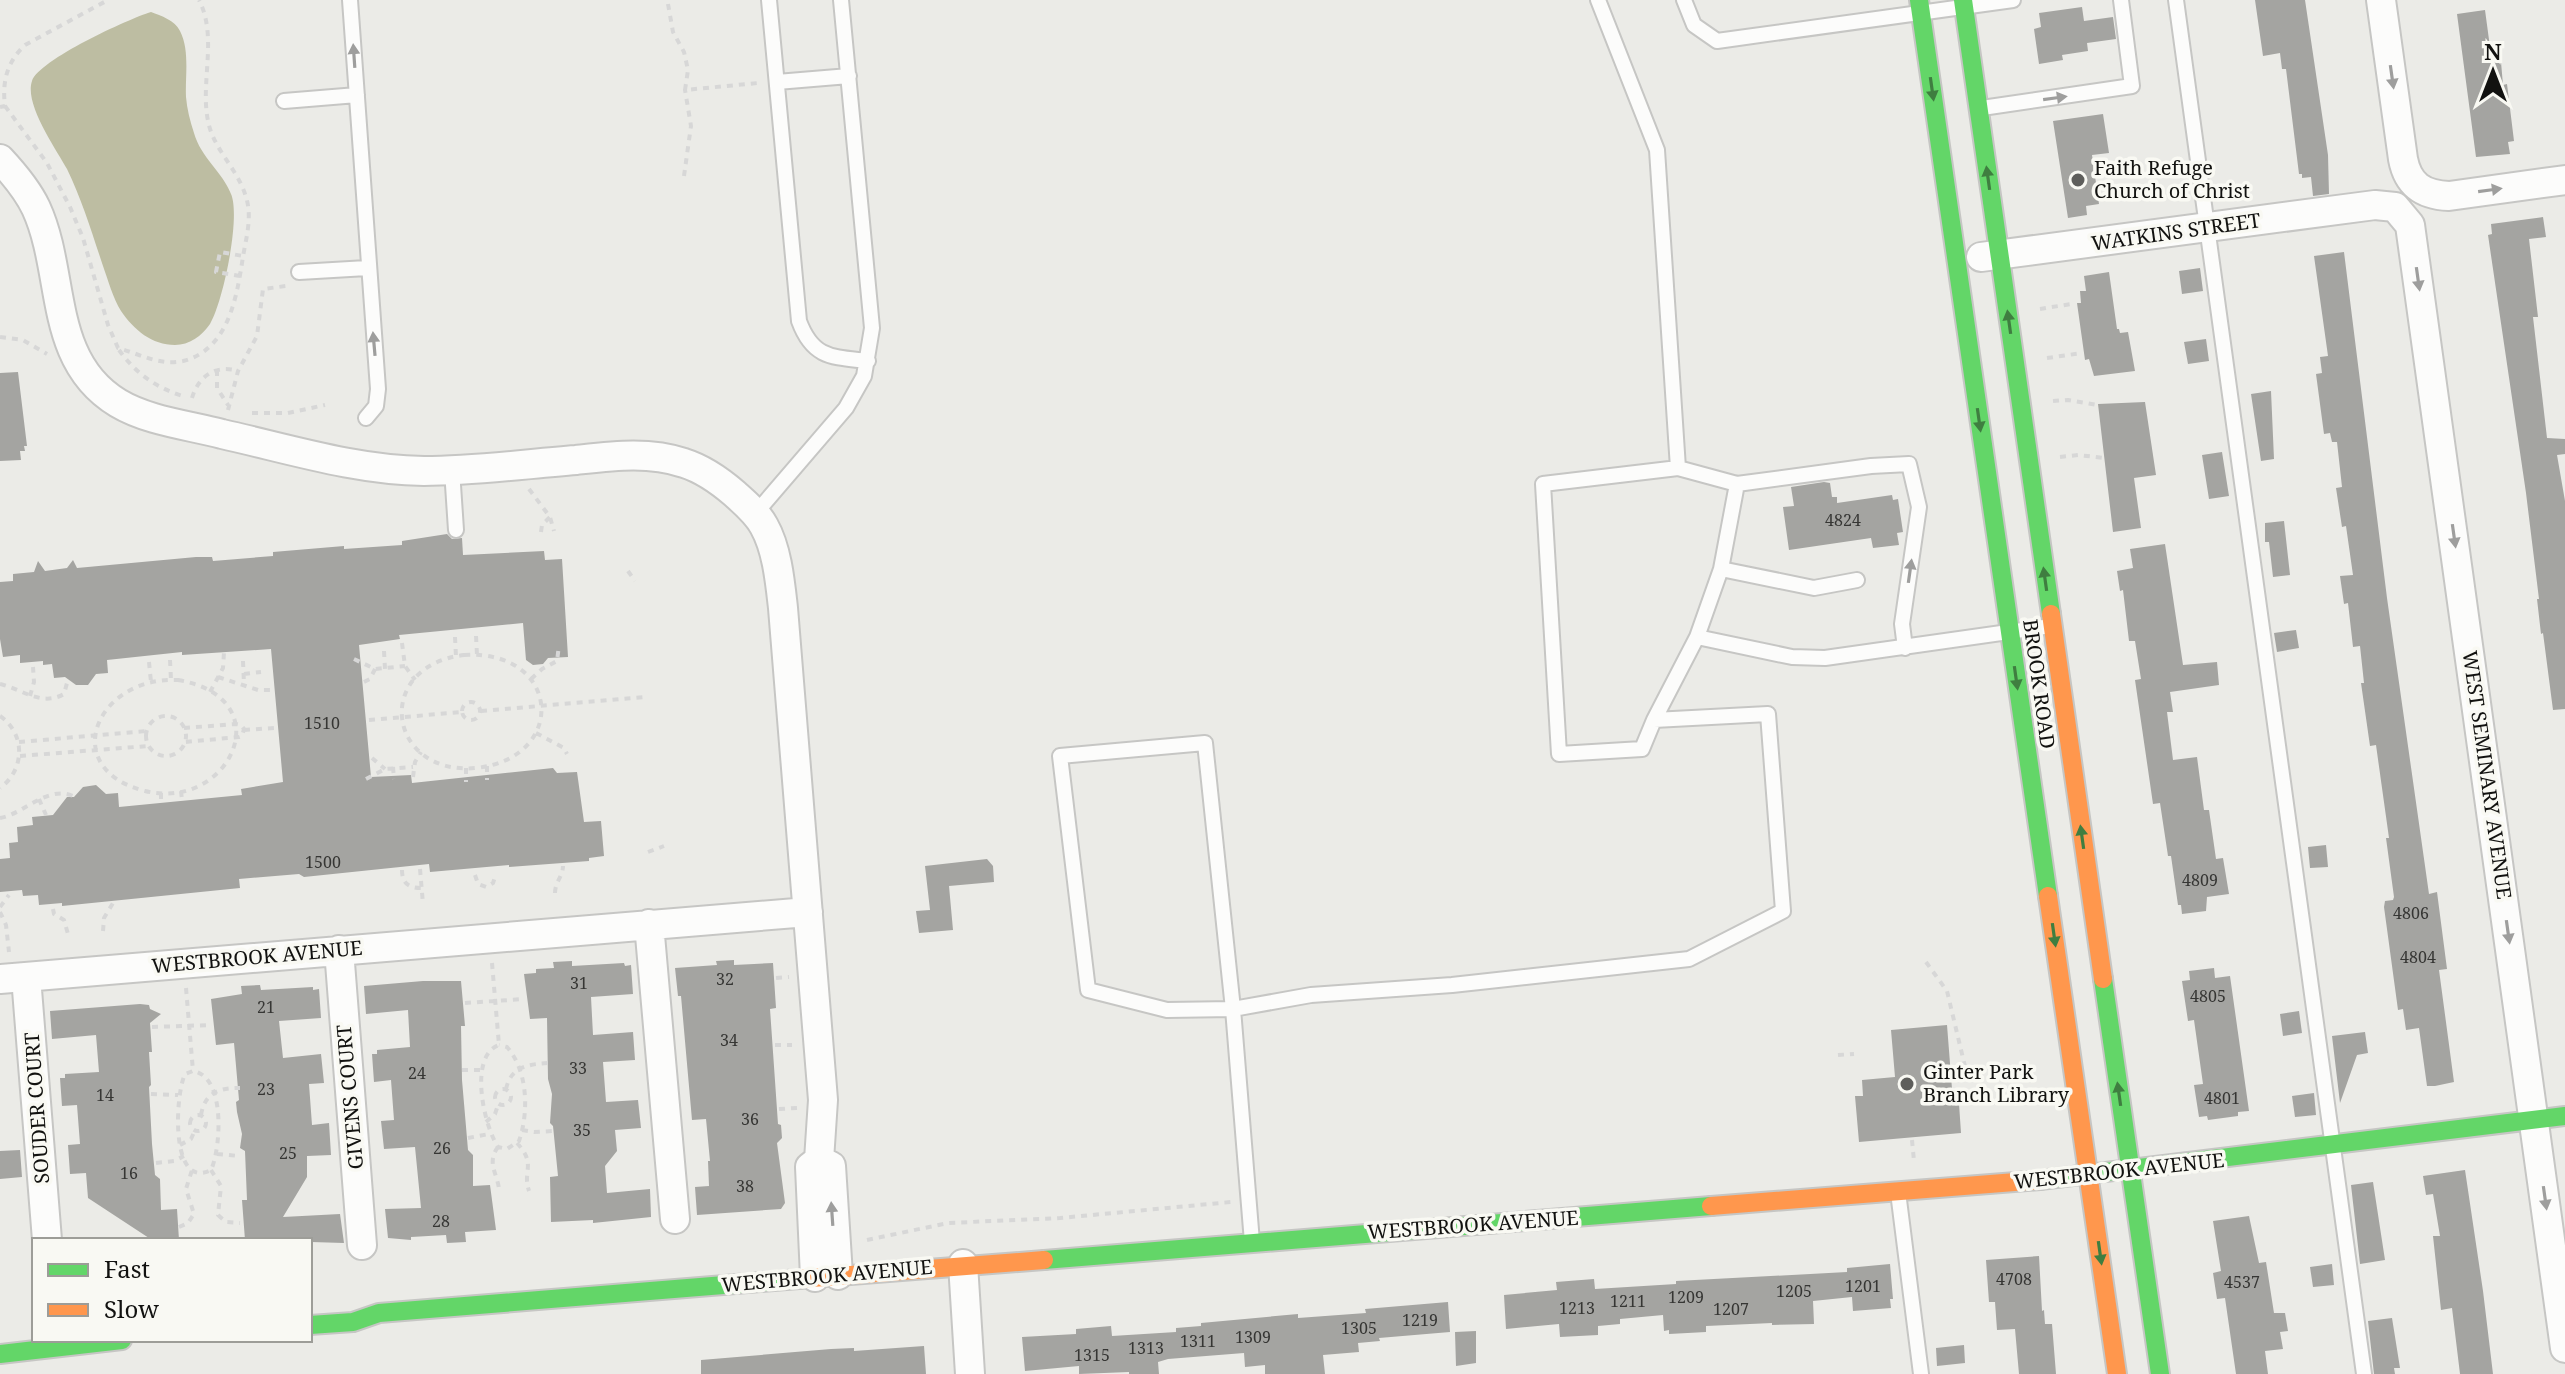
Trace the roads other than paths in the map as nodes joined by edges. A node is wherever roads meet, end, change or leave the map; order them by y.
1 (350, 0) edge
2 (769, 0) edge
3 (841, 0) edge
4 (1598, 0) edge
5 (1684, 0) edge
6 (2013, 0) edge
7 (2121, 0) edge
8 (2176, 0) edge
9 (2381, 0) edge
10 (1963, 4) edge
11 (1920, 6) edge
12 (849, 76) junction
13 (777, 82) junction
14 (357, 95) junction
15 (284, 101) dead end
16 (1978, 109) junction
17 (0, 159) edge
18 (2565, 180) edge
19 (2395, 207) joint
20 (2208, 228) junction
21 (1999, 255) junction
22 (1957, 260) junction
23 (367, 268) junction
24 (299, 272) dead end
25 (868, 361) junction
26 (366, 418) dead end
27 (1678, 468) junction
28 (452, 470) junction
29 (1737, 484) junction
30 (755, 514) junction
31 (456, 530) dead end
32 (1721, 569) junction
33 (1857, 580) dead end
34 (2051, 626) junction
35 (2009, 632) junction
36 (1697, 637) junction
37 (1905, 648) junction
38 (1654, 720) junction
39 (808, 912) junction
40 (649, 924) junction
41 (339, 950) junction
42 (12, 973) edge
43 (1233, 1009) junction
44 (2565, 1116) edge
45 (2534, 1120) junction
46 (2333, 1146) junction
47 (2131, 1171) junction
48 (2088, 1176) junction
49 (1898, 1192) junction
50 (675, 1219) dead end
51 (47, 1238) edge
52 (1252, 1242) junction
53 (362, 1245) dead end
54 (963, 1264) junction
55 (826, 1276) junction
56 (312, 1308) edge
57 (379, 1313) junction
58 (312, 1325) edge
59 (105, 1342) edge
60 (2565, 1348) edge
61 (0, 1354) edge
62 (970, 1374) edge
63 (1921, 1374) edge
64 (2117, 1374) edge
65 (2160, 1374) edge
66 (2364, 1374) edge

14 -> 1 lane
2 - 13 lane
3 - 12 lane
4 - 27 lane
5 - 11 lane
6 - 10 lane
16 -> 7 lane
8 - 20 lane
9 -> 18 street
10 - 11 lane
10 - 16 main road, BROOK ROAD
11 -> 22 main road, BROOK ROAD
12 - 13 lane
12 - 25 lane
13 - 25 lane
14 - 15 lane
14 - 23 lane
21 -> 16 main road, BROOK ROAD
17 - 28 street
19 - 20 street, WATKINS STREET
19 -> 45 street, WEST SEMINARY AVENUE
20 - 21 street, WATKINS STREET
20 - 46 lane
21 - 22 street, WATKINS STREET
34 -> 21 main road, BROOK ROAD
22 -> 35 main road, BROOK ROAD
23 - 24 lane
26 -> 23 lane
25 - 30 lane
27 - 29 lane
27 - 38 lane
28 - 30 street
28 - 31 lane
29 - 32 lane
37 -> 29 lane
30 - 39 street
32 - 33 lane
32 - 36 lane
34 - 35 lane
47 -> 34 main road, BROOK ROAD
35 - 37 lane
35 -> 48 main road, BROOK ROAD
36 - 37 lane
36 - 38 lane
38 - 43 lane
39 - 40 street, WESTBROOK AVENUE
39 - 55 street
40 - 41 street, WESTBROOK AVENUE
40 - 50 street
41 - 42 street, WESTBROOK AVENUE
41 - 53 street, GIVENS COURT
42 - 51 street, SOUDER COURT
43 - 43 lane
43 - 52 lane
44 - 45 main road, WESTBROOK AVENUE
45 - 46 main road, WESTBROOK AVENUE
45 -> 60 street, WEST SEMINARY AVENUE
46 - 47 main road, WESTBROOK AVENUE
46 - 66 lane
47 - 48 main road, WESTBROOK AVENUE
47 - 65 main road, BROOK ROAD
48 - 49 main road, WESTBROOK AVENUE
48 -> 64 main road, BROOK ROAD
49 - 52 main road, WESTBROOK AVENUE
49 - 63 lane
52 - 54 main road, WESTBROOK AVENUE
54 - 55 main road, WESTBROOK AVENUE
54 - 62 street
55 - 57 main road, WESTBROOK AVENUE
56 - 57 main road, WESTBROOK AVENUE
57 - 58 main road, WESTBROOK AVENUE
59 - 61 main road

